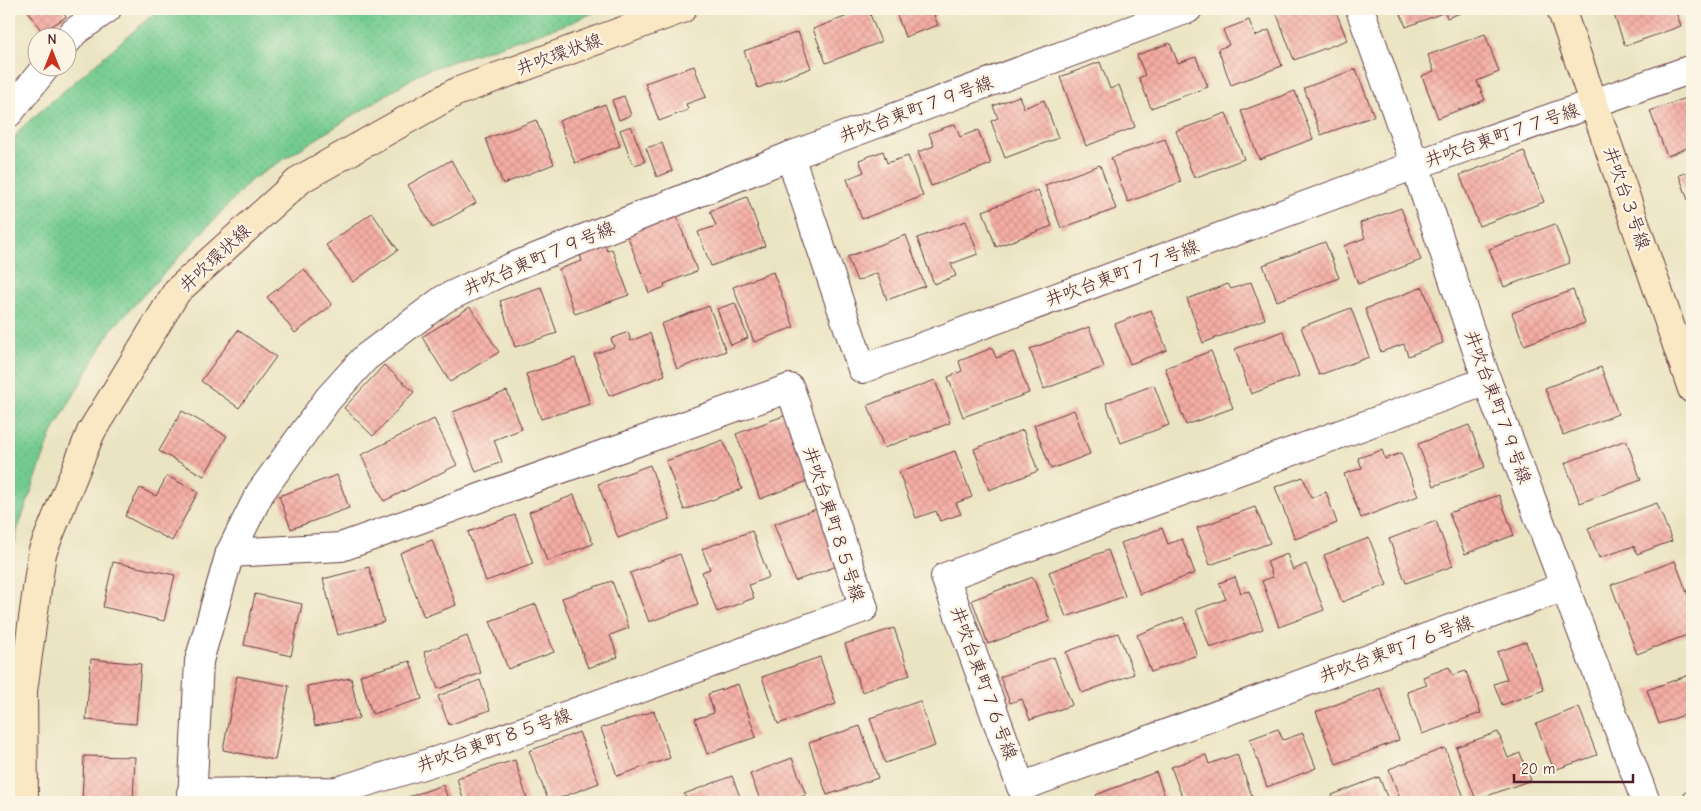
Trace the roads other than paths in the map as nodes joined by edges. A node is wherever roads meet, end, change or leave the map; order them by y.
1 (106, 9) edge
2 (682, 9) edge
3 (1188, 9) edge
4 (1360, 9) edge
5 (1560, 9) edge
6 (78, 29) edge
7 (1692, 69) edge
8 (37, 78) edge
9 (1594, 103) junction
10 (9, 113) edge
11 (790, 156) junction
12 (1415, 165) junction
13 (1487, 381) junction
14 (1692, 388) edge
15 (230, 552) junction
16 (1564, 587) junction
17 (192, 797) edge
18 (24, 802) edge
19 (1646, 802) edge

1 - 6 street
2 - 18 street, 井吹環状線
3 - 11 street, 井吹台東町７９号線
4 - 12 street, 井吹台東町７９号線
5 - 9 street, 井吹台３号線
7 - 9 street, 井吹台東町７７号線
8 - 10 street
9 - 12 street, 井吹台東町７７号線
9 - 14 street, 井吹台３号線
11 - 12 street, 井吹台東町７７号線
11 - 15 street, 井吹台東町７９号線
12 - 13 street, 井吹台東町７９号線
13 - 16 street, 井吹台東町７９号線
13 - 16 street, 井吹台東町７６号線
15 - 17 street, 井吹台東町７９号線
15 - 17 street, 井吹台東町８５号線
16 - 19 street, 井吹台東町７９号線

